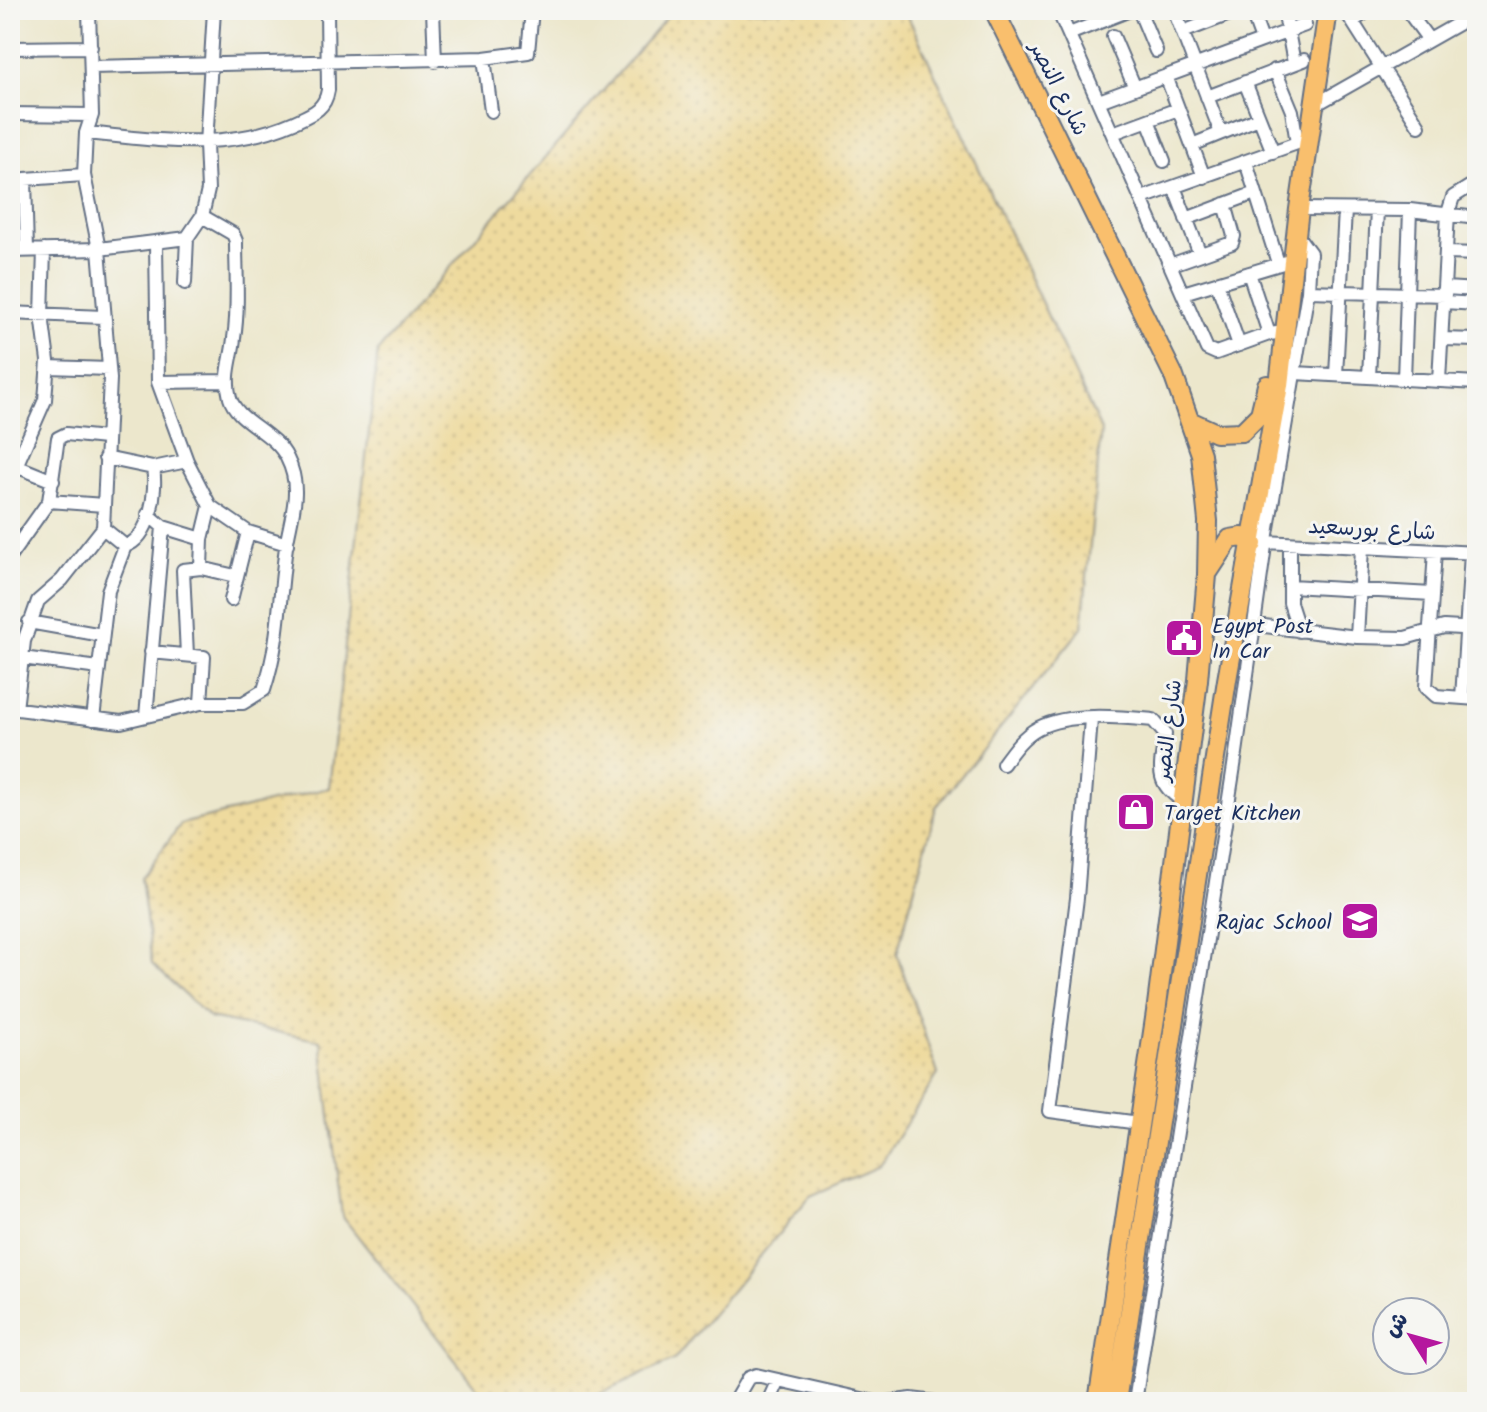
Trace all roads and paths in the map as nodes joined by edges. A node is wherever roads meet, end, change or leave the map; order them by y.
1 (89, 10) edge
2 (214, 10) edge
3 (327, 10) edge
4 (433, 10) edge
5 (532, 10) edge
6 (994, 10) edge
7 (1058, 10) edge
8 (1130, 10) edge
9 (1139, 10) edge
10 (1174, 10) edge
11 (1240, 10) edge
12 (1251, 10) edge
13 (1284, 10) edge
14 (1328, 10) edge
15 (1381, 10) edge
16 (1408, 10) edge
17 (1477, 13) edge
18 (1349, 15) edge
19 (1099, 16) edge
20 (1305, 25) dead end
21 (1289, 30) junction
22 (1183, 32) junction
23 (1069, 34) junction
24 (1113, 36) dead end
25 (1262, 40) junction
26 (1429, 40) junction
27 (91, 47) junction
28 (10, 48) edge
29 (1156, 51) dead end
30 (484, 58) junction
31 (435, 61) junction
32 (328, 64) junction
33 (1195, 65) junction
34 (91, 67) junction
35 (212, 67) junction
36 (1381, 67) junction
37 (1275, 70) junction
38 (1166, 76) junction
39 (1245, 82) junction
40 (1135, 88) junction
41 (1207, 97) junction
42 (1099, 101) junction
43 (1313, 106) junction
44 (1178, 109) junction
45 (491, 111) dead end
46 (10, 114) edge
47 (92, 115) junction
48 (1259, 118) junction
49 (1148, 120) junction
50 (1419, 126) dead end
51 (86, 133) junction
52 (1113, 133) junction
53 (1221, 133) junction
54 (1303, 141) junction
55 (206, 144) junction
56 (1192, 145) junction
57 (1273, 152) junction
58 (1164, 161) dead end
59 (1246, 162) junction
60 (84, 175) junction
61 (1204, 177) junction
62 (1477, 182) edge
63 (1174, 187) junction
64 (1255, 193) junction
65 (1142, 198) junction
66 (1225, 204) junction
67 (1299, 209) junction
68 (1345, 210) junction
69 (1377, 210) junction
70 (1410, 210) junction
71 (1448, 213) junction
72 (202, 216) junction
73 (1477, 218) edge
74 (1186, 219) junction
75 (1296, 234) junction
76 (187, 238) junction
77 (156, 244) junction
78 (99, 249) junction
79 (27, 250) junction
80 (44, 250) junction
81 (10, 251) edge
82 (1447, 253) junction
83 (1200, 254) junction
84 (1477, 254) edge
85 (1286, 262) junction
86 (1170, 265) junction
87 (1249, 273) junction
88 (185, 283) dead end
89 (1217, 283) junction
90 (1477, 290) edge
91 (1308, 291) junction
92 (1341, 292) junction
93 (1183, 293) junction
94 (1373, 293) junction
95 (1407, 294) junction
96 (1445, 295) junction
97 (1477, 304) edge
98 (10, 313) edge
99 (42, 315) junction
100 (103, 317) junction
101 (1277, 333) junction
102 (1442, 339) junction
103 (1477, 340) edge
104 (1239, 345) junction
105 (48, 367) junction
106 (109, 369) junction
107 (1295, 373) junction
108 (1336, 375) junction
109 (1369, 377) junction
110 (1404, 379) junction
111 (228, 381) junction
112 (1439, 381) junction
113 (158, 382) junction
114 (1477, 383) edge
115 (1192, 422) junction
116 (105, 438) junction
117 (105, 458) junction
118 (187, 461) junction
119 (13, 464) edge
120 (153, 468) junction
121 (53, 481) junction
122 (49, 501) junction
123 (104, 505) junction
124 (210, 506) junction
125 (148, 514) junction
126 (163, 527) junction
127 (103, 528) junction
128 (248, 532) junction
129 (202, 539) junction
130 (1259, 543) junction
131 (287, 544) junction
132 (1290, 545) junction
133 (125, 546) junction
134 (1362, 548) junction
135 (1435, 551) junction
136 (1474, 553) edge
137 (10, 556) edge
138 (201, 568) junction
139 (1207, 575) junction
140 (235, 576) junction
141 (1290, 586) junction
142 (1360, 590) junction
143 (1432, 594) junction
144 (231, 600) dead end
145 (29, 622) junction
146 (1256, 625) junction
147 (1429, 629) junction
148 (1472, 629) edge
149 (1299, 631) junction
150 (102, 635) junction
151 (1357, 637) junction
152 (151, 652) junction
153 (187, 655) junction
154 (22, 658) junction
155 (99, 668) junction
156 (1462, 698) junction
157 (1477, 699) edge
158 (201, 703) junction
159 (13, 708) edge
160 (146, 716) junction
161 (93, 719) junction
162 (1091, 719) junction
163 (1003, 764) dead end
164 (1182, 800) junction
165 (1194, 891) junction
166 (1213, 895) junction
167 (1139, 1123) junction
168 (1156, 1206) junction
169 (778, 1380) junction
170 (734, 1402) edge
171 (768, 1402) edge
172 (875, 1402) edge
173 (889, 1402) edge
174 (935, 1402) edge
175 (1098, 1402) edge
176 (1116, 1402) edge
177 (1135, 1402) edge

1 - 27 street
2 - 35 street
3 - 32 street
4 - 31 street
5 - 30 street
6 - 115 main road, شارع النصر
7 - 23 street
8 - 19 street
9 - 29 street
10 - 22 street
11 - 22 street
12 - 25 street
13 - 21 street
14 - 43 main road
15 - 18 street
16 - 26 street
17 - 26 street
18 - 36 street
19 - 23 street
20 - 21 street
21 - 25 street
21 - 37 street
22 - 33 street
23 - 42 street
24 - 40 street
25 - 33 street
26 - 36 street
27 - 28 street
27 - 34 street
30 - 31 street
30 - 45 street
31 - 32 street
32 - 35 street
32 - 55 street
33 - 38 street
33 - 41 street
34 - 35 street
34 - 47 street
35 - 55 street
36 - 43 street
36 - 50 street
37 - 39 street
37 - 54 street
38 - 40 street
38 - 44 street
39 - 41 street
39 - 48 street
40 - 42 street
41 - 53 street
42 - 52 street
43 - 54 main road
44 - 49 street
44 - 56 street
46 - 47 street
47 - 51 street
48 - 53 street
48 - 57 street
49 - 52 street
49 - 58 street
51 - 55 street
51 - 60 street
52 - 65 street
53 - 56 street
54 - 57 street
54 - 67 main road
55 - 72 street
56 - 61 street
57 - 59 street
59 - 61 street
59 - 64 street
60 - 78 street
60 - 79 street
61 - 63 street
62 - 71 street
63 - 65 street
63 - 74 street
64 - 66 street
64 - 85 street
65 - 86 street
66 - 74 street
66 - 83 street
67 - 68 street
67 - 75 main road
68 - 69 street
68 - 92 street
69 - 70 street
69 - 94 street
70 - 71 street
70 - 95 street
71 - 73 street
71 - 82 street
72 - 76 street
72 - 111 street
74 - 83 street
75 - 85 main road
75 - 91 street
76 - 77 street
76 - 88 street
77 - 78 street
77 - 113 street
78 - 80 street
78 - 100 street
79 - 80 street
79 - 81 street
80 - 99 street
82 - 84 street
82 - 96 street
83 - 86 street
85 - 87 street
85 - 101 main road
86 - 93 street
87 - 89 street
87 - 101 street
89 - 93 street
89 - 104 street
90 - 96 street
91 - 92 street
91 - 107 street
92 - 94 street
92 - 108 street
93 - 104 street
94 - 95 street
94 - 109 street
95 - 96 street
95 - 110 street
96 - 97 street
96 - 102 street
98 - 99 street
99 - 100 street
99 - 105 street
100 - 106 street
101 - 104 street
101 - 115 main road
101 - 130 main road
102 - 103 street
102 - 112 street
105 - 106 street
105 - 119 street
106 - 116 street
107 - 108 street
107 - 130 street
108 - 109 street
109 - 110 street
110 - 112 street
111 - 113 street
111 - 131 street
112 - 114 street
113 - 118 street
115 - 139 main road, شارع النصر
116 - 117 street
116 - 121 street
117 - 120 street
117 - 123 street
118 - 120 street
118 - 124 street
119 - 121 street
120 - 125 street
121 - 122 street
122 - 123 street
122 - 137 street
123 - 127 street
124 - 128 street
124 - 129 street
125 - 126 street
125 - 133 street
126 - 129 street
126 - 152 street
127 - 133 street
127 - 145 street
128 - 131 street
128 - 140 street
129 - 138 street
130 - 132 street, شارع بورسعيد
130 - 139 main road
130 - 146 street
130 - 165 main road
131 - 158 street
132 - 134 street, شارع بورسعيد
132 - 141 street
133 - 150 street
134 - 135 street, شارع بورسعيد
134 - 142 street
135 - 136 street, شارع بورسعيد
135 - 143 street
136 - 148 street
138 - 140 street
138 - 153 street
139 - 164 main road, شارع النصر
140 - 144 street
141 - 142 street
141 - 149 street
142 - 143 street
142 - 151 street
143 - 147 street
145 - 150 street
145 - 154 street
146 - 149 street
146 - 166 street
147 - 148 street
147 - 151 street
147 - 156 street
148 - 156 street
149 - 151 street
150 - 155 street
152 - 153 street
152 - 160 street
153 - 158 street
154 - 155 street
154 - 159 street
155 - 161 street
156 - 157 street
158 - 160 street
159 - 161 street
160 - 161 street
162 - 163 street
162 - 164 street
162 - 167 street
164 - 167 main road, شارع النصر
165 - 166 main road
165 - 168 main road
166 - 168 street
167 - 175 main road, شارع النصر
168 - 176 main road
168 - 177 street
169 - 170 street
169 - 171 street
169 - 172 street
173 - 174 street

